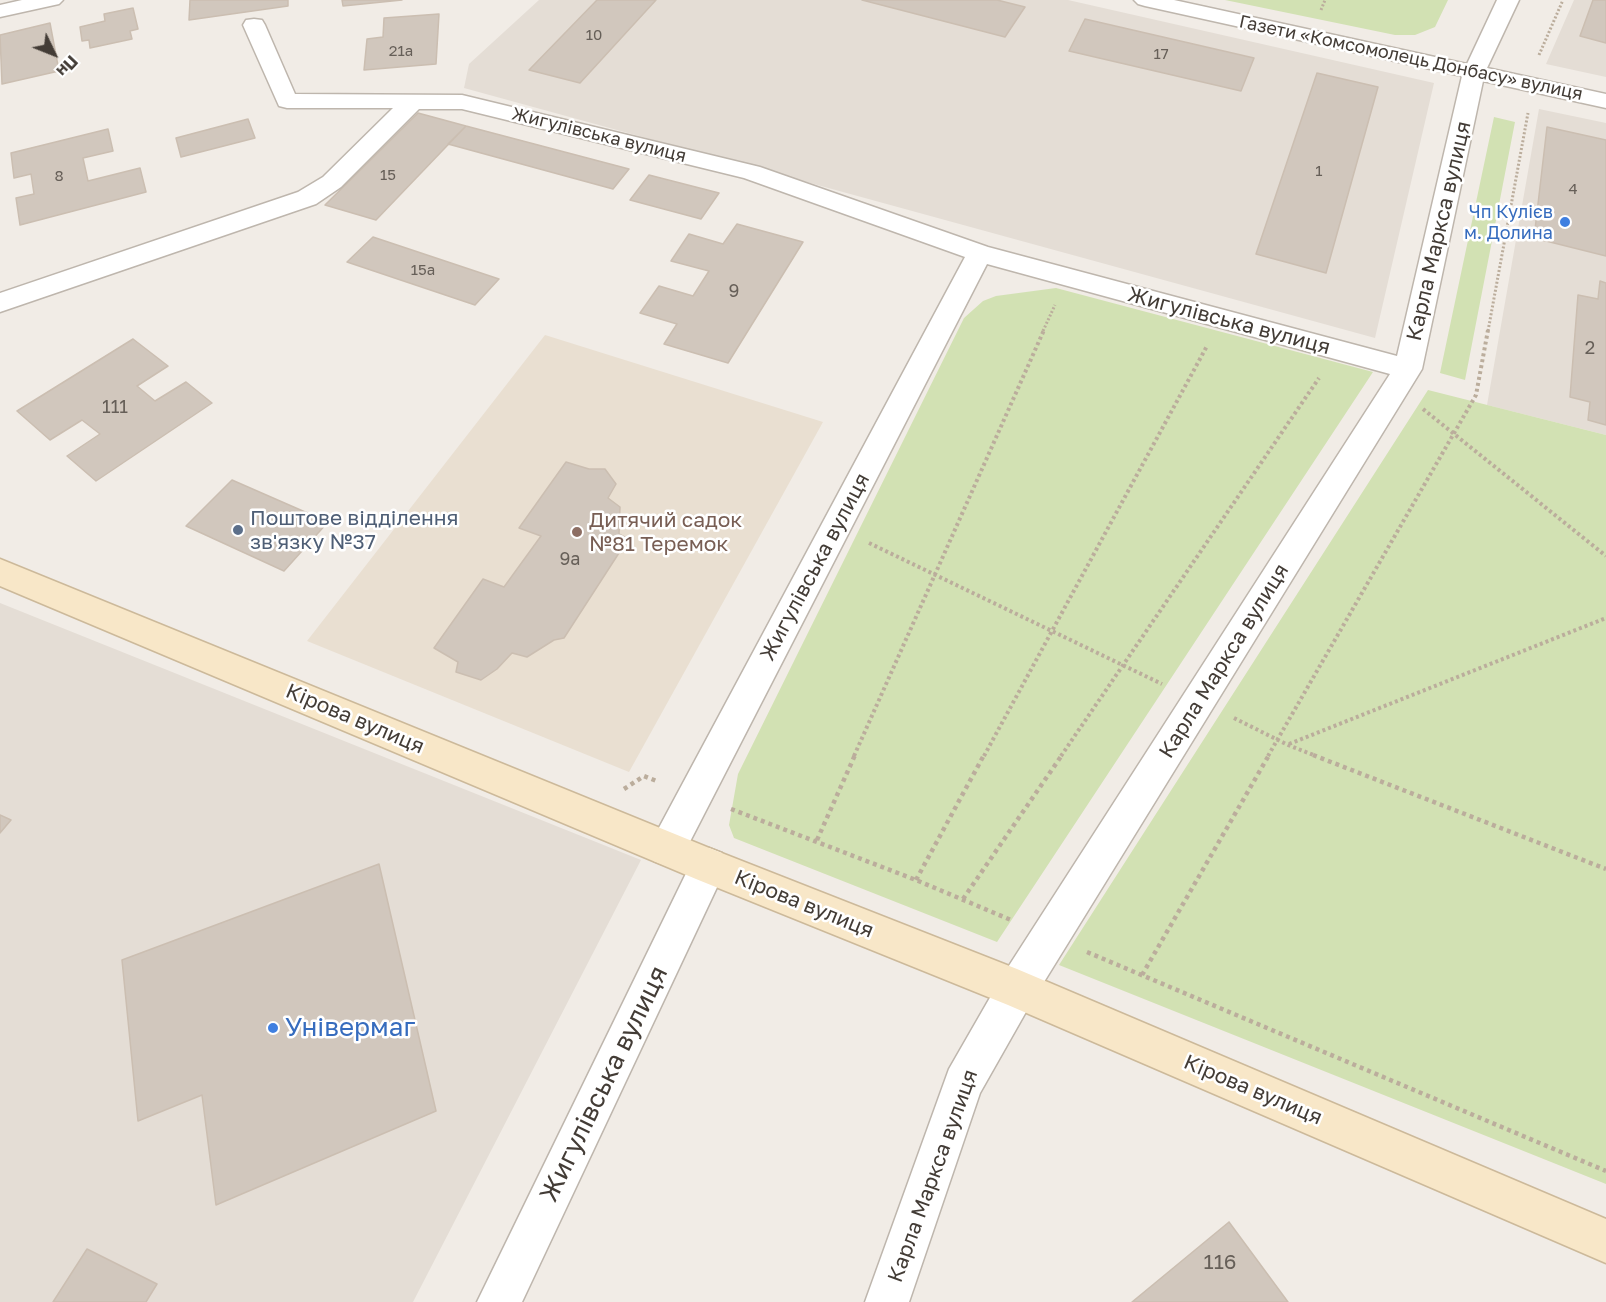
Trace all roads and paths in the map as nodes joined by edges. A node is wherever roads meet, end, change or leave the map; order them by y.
1 (52, 0) edge
2 (1145, 0) edge
3 (1508, 0) edge
4 (1563, 0) edge
5 (0, 11) edge
6 (255, 25) dead end
7 (1474, 72) junction
8 (1533, 85) junction
9 (1606, 101) edge
10 (412, 102) junction
11 (980, 253) junction
12 (1067, 277) junction
13 (0, 303) edge
14 (1222, 319) junction
15 (1338, 351) junction
16 (1399, 383) junction
17 (1455, 432) junction
18 (1606, 556) edge
19 (0, 572) edge
20 (1606, 618) edge
21 (1288, 745) dead end
22 (623, 790) dead end
23 (694, 795) junction
24 (817, 840) junction
25 (667, 849) junction
26 (709, 866) junction
27 (916, 880) junction
28 (963, 899) junction
29 (1051, 936) junction
30 (1142, 975) junction
31 (1017, 989) junction
32 (1606, 1171) edge
33 (1606, 1241) edge
34 (499, 1302) edge
35 (887, 1302) edge

1 - 5 street
2 - 7 street, Газети «Комсомолець Донбасу» вулиця
3 - 7 street, Карла Маркса вулиця
4 - 8 path
6 - 10 street, Жигулівська вулиця
7 - 8 street, Газети «Комсомолець Донбасу» вулиця
7 - 16 street, Карла Маркса вулиця
8 - 9 street, Газети «Комсомолець Донбасу» вулиця
8 - 17 path
10 - 11 street, Жигулівська вулиця
10 - 13 street
11 - 12 street, Жигулівська вулиця
11 - 23 street, Жигулівська вулиця
12 - 14 street, Жигулівська вулиця
12 - 24 path
14 - 15 street, Жигулівська вулиця
14 - 27 path
15 - 16 street, Жигулівська вулиця
15 - 28 path
16 - 17 path
16 - 29 street, Карла Маркса вулиця
17 - 18 path
17 - 30 path
19 - 25 main road, Кірова вулиця
20 - 21 path
22 - 23 path
23 - 24 path
23 - 25 street, Жигулівська вулиця
24 - 27 path
25 - 26 main road, Кірова вулиця
26 - 31 main road, Кірова вулиця
26 - 34 street, Жигулівська вулиця
27 - 28 path
28 - 29 path
29 - 30 path
29 - 31 street, Карла Маркса вулиця
30 - 32 path
31 - 33 main road, Кірова вулиця
31 - 35 street, Карла Маркса вулиця

